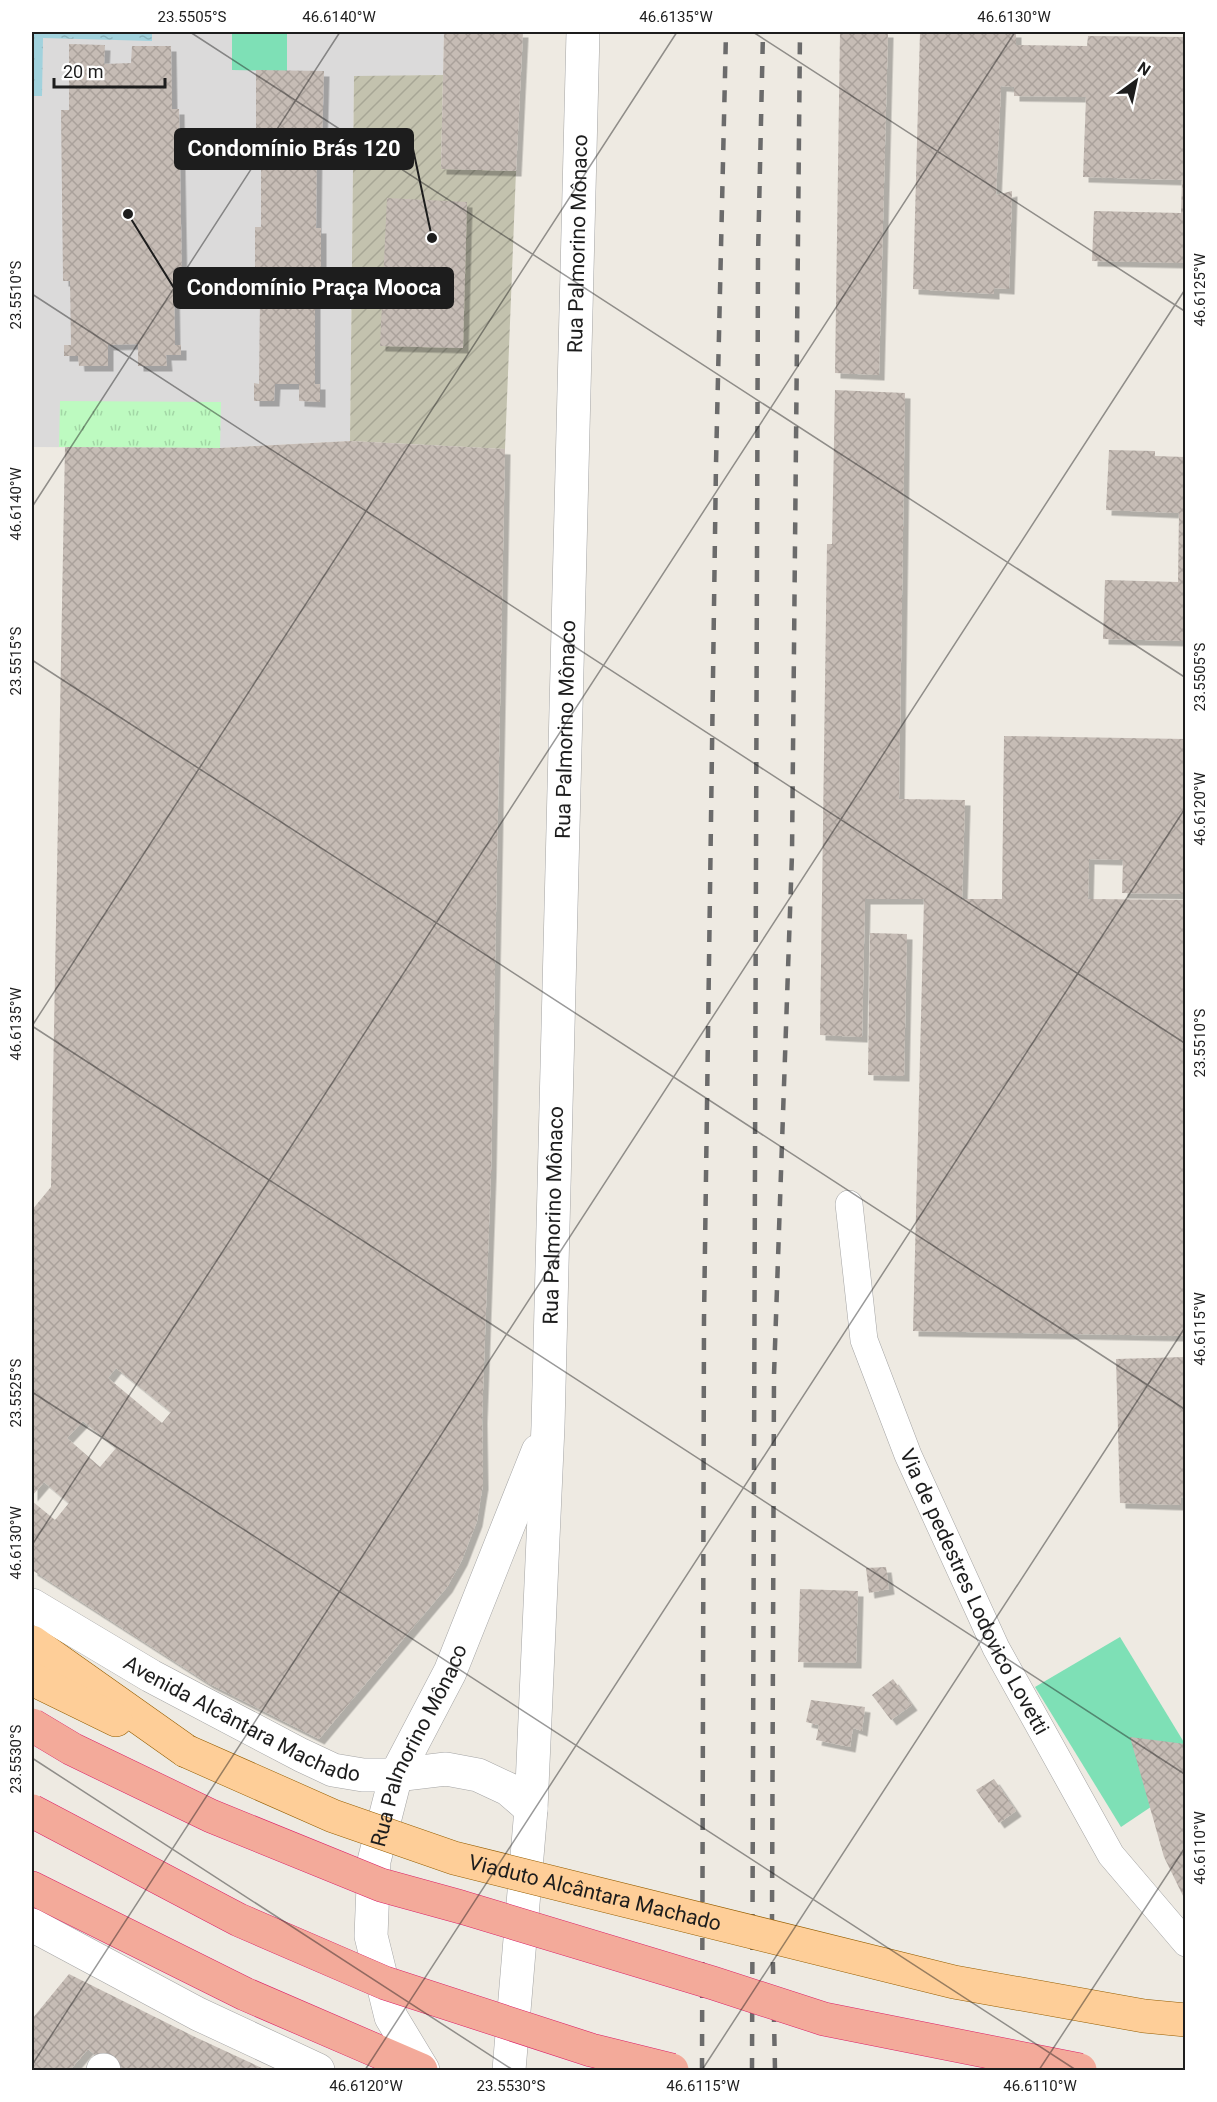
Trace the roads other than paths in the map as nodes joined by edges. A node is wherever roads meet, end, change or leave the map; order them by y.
1 (583, 32) edge
2 (849, 1204) dead end
3 (548, 1426) junction
4 (32, 1605) edge
5 (32, 1642) edge
6 (32, 1680) edge
7 (32, 1725) edge
8 (186, 1751) junction
9 (396, 1775) junction
10 (531, 1809) junction
11 (32, 1810) edge
12 (32, 1888) edge
13 (32, 1925) edge
14 (1185, 1943) edge
15 (1185, 2020) edge
16 (318, 2070) edge
17 (422, 2070) edge
18 (509, 2070) edge
19 (672, 2070) edge
20 (1080, 2070) edge

1 - 3 street, Rua Palmorino Mônaco
2 - 14 street, Via de pedestres Lodovico Lovetti
3 - 9 street, Rua Palmorino Mônaco
3 - 10 street, Rua Palmorino Mônaco
4 - 9 street, Avenida Alcântara Machado
5 - 8 main road
6 - 8 main road, Viaduto Alcântara Machado
7 - 20 highway, bridge
8 - 15 main road, Viaduto Alcântara Machado, bridge
9 - 10 street, Avenida Alcântara Machado
9 - 17 street, Rua Palmorino Mônaco
10 - 18 street, Rua Palmorino Mônaco
11 - 19 highway, bridge
12 - 17 highway
13 - 16 street

